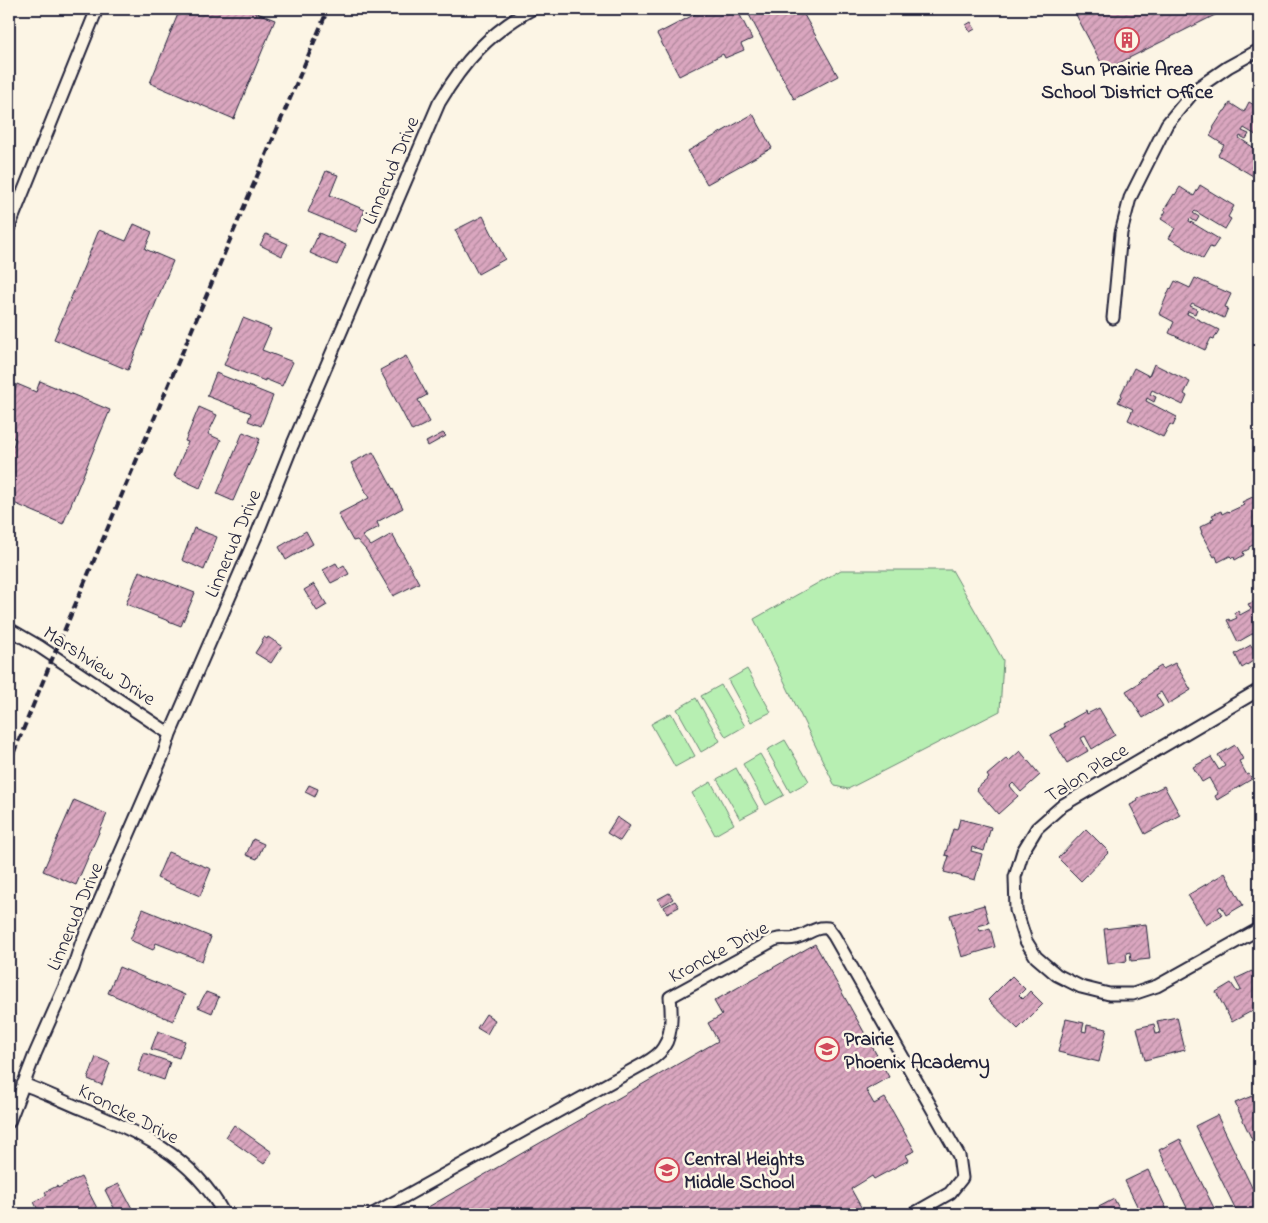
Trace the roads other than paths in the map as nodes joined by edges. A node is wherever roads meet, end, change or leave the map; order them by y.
1 (97, 9) edge
2 (532, 9) edge
3 (1259, 50) edge
4 (9, 228) edge
5 (1113, 318) dead end
6 (9, 629) edge
7 (1259, 690) edge
8 (170, 734) junction
9 (1259, 929) edge
10 (23, 1084) junction
11 (9, 1122) edge
12 (917, 1213) edge
13 (224, 1214) edge
14 (373, 1214) edge

1 - 4 street
2 - 8 street, Linnerud Drive
3 - 5 street
6 - 8 street, Marshview Drive
7 - 9 street, Talon Place
8 - 10 street, Linnerud Drive
10 - 11 street, Linnerud Drive
10 - 13 street, Kroncke Drive
12 - 14 street, Kroncke Drive

